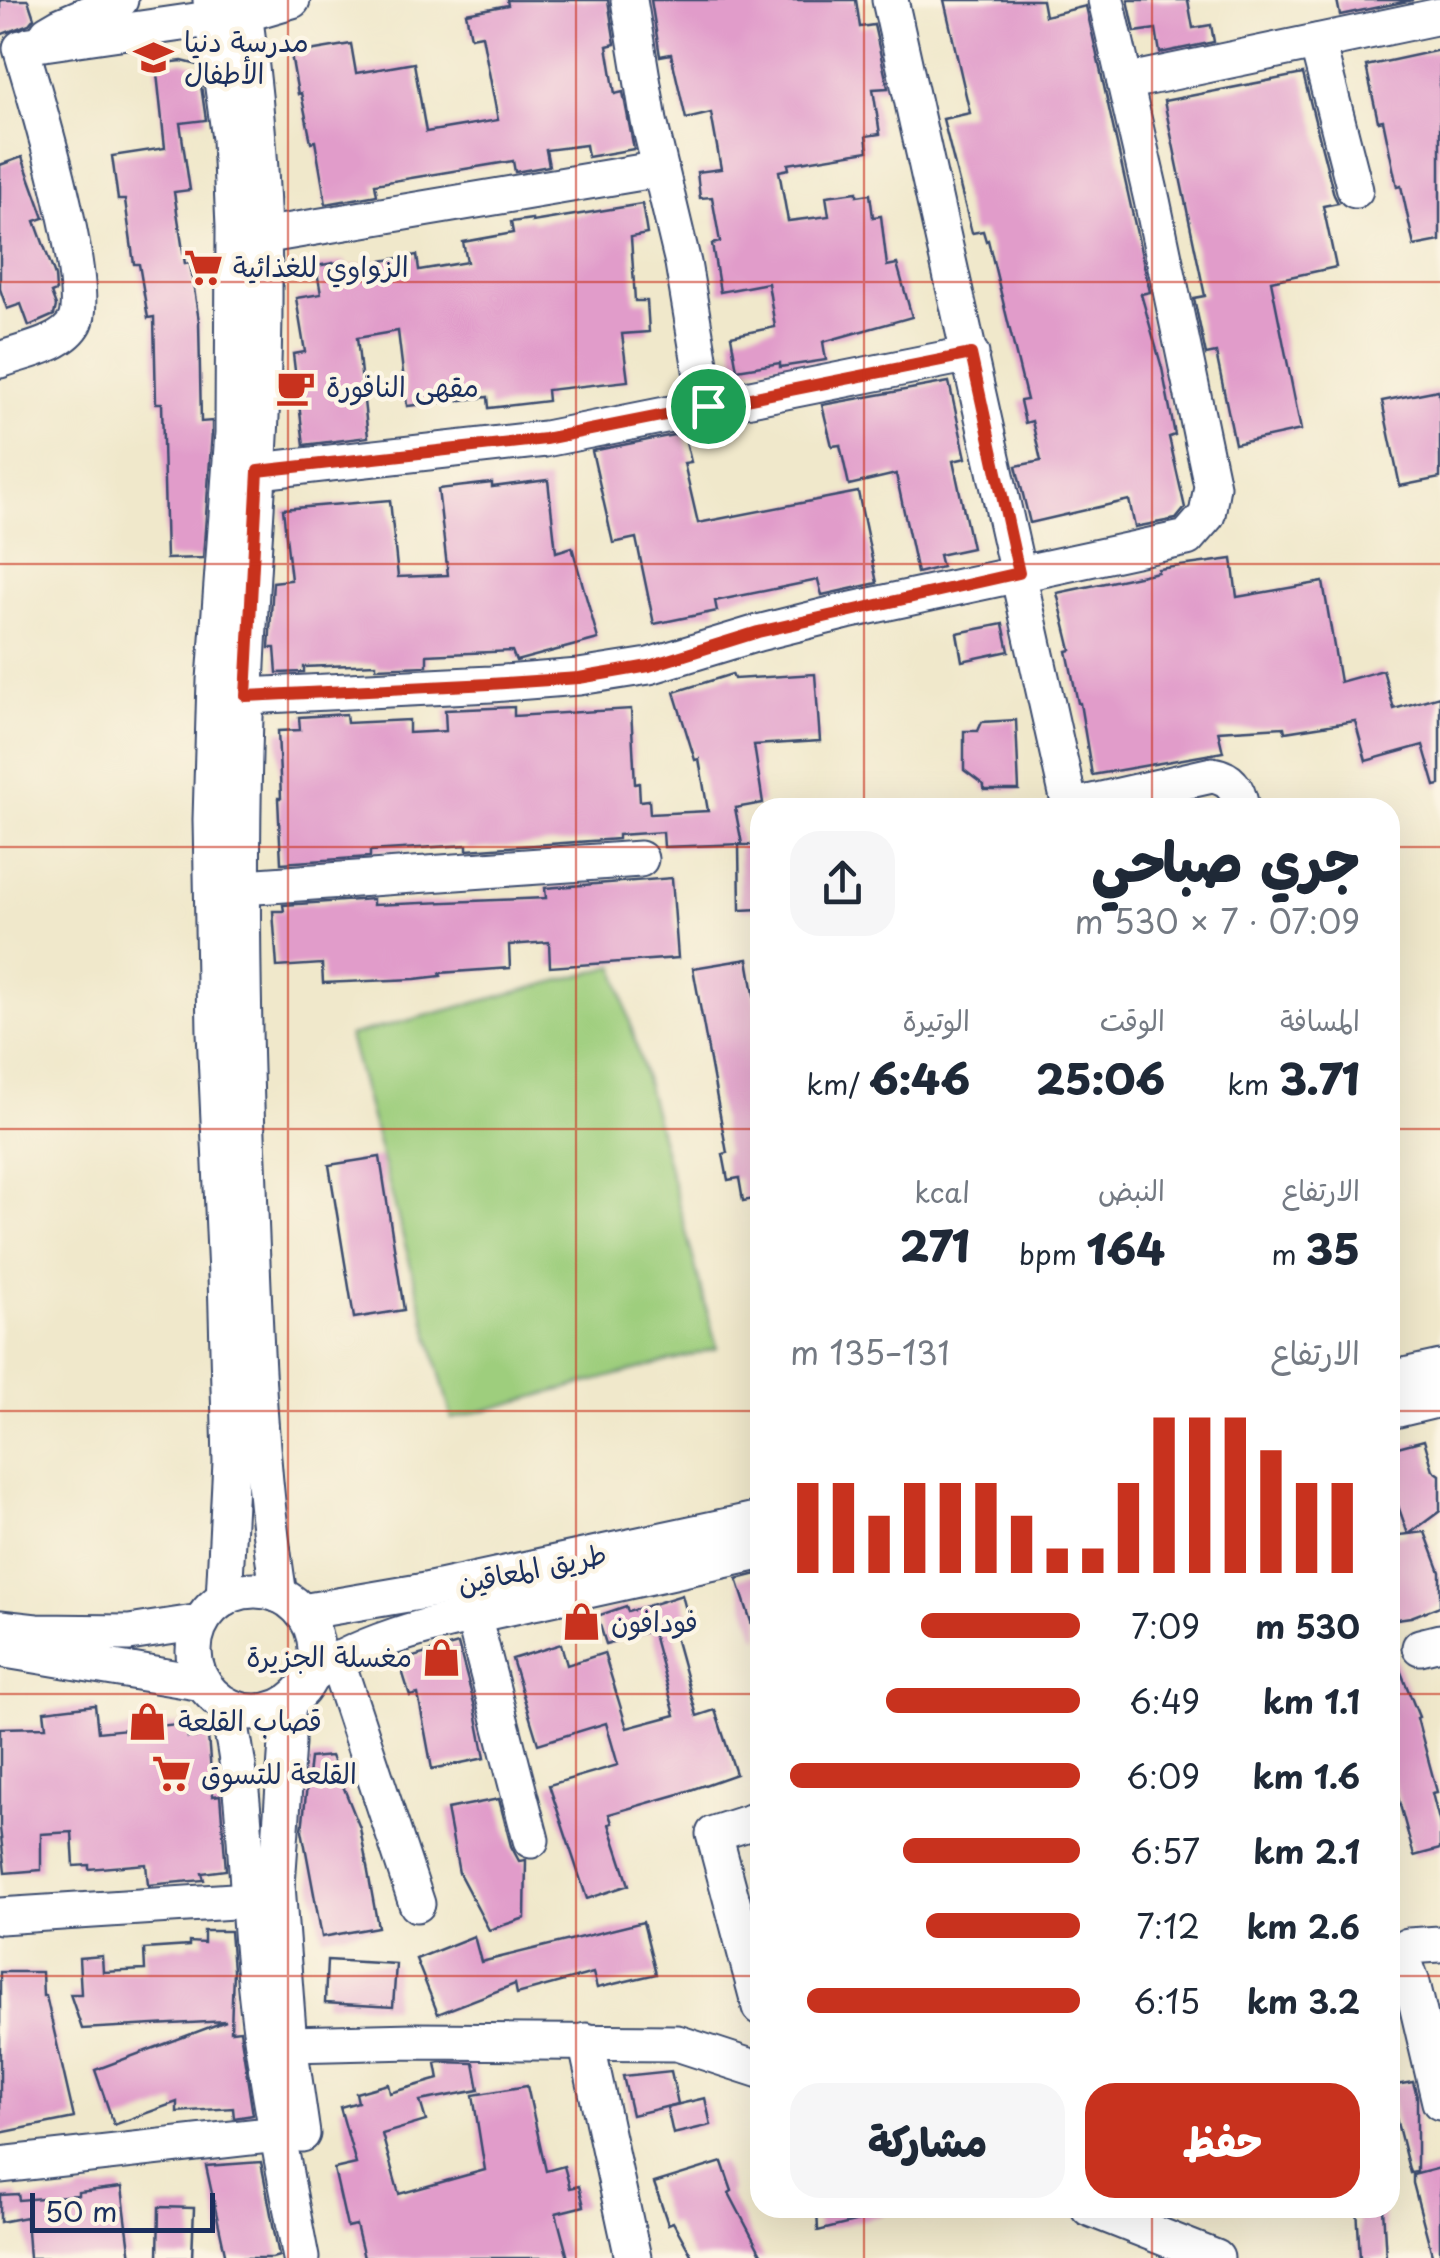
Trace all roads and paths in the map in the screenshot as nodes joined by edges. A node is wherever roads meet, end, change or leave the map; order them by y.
1 (117, 0) edge
2 (292, 0) edge
3 (629, 0) edge
4 (890, 0) edge
5 (1106, 0) edge
6 (228, 8) edge
7 (1440, 16) edge
8 (1316, 42) junction
9 (17, 50) edge
10 (1125, 82) junction
11 (660, 169) junction
12 (1355, 190) dead end
13 (262, 236) junction
14 (971, 354) junction
15 (0, 360) edge
16 (708, 406) junction
17 (258, 471) junction
18 (1019, 573) junction
19 (246, 696) junction
20 (1065, 798) edge
21 (1108, 798) edge
22 (1238, 798) edge
23 (640, 859) dead end
24 (242, 887) junction
25 (1440, 1368) edge
26 (1400, 1376) edge
27 (1440, 1400) edge
28 (1400, 1409) edge
29 (750, 1521) edge
30 (750, 1554) edge
31 (290, 1603) junction
32 (213, 1610) junction
33 (473, 1615) junction
34 (0, 1628) edge
35 (0, 1649) edge
36 (324, 1667) junction
37 (214, 1694) junction
38 (287, 1704) junction
39 (750, 1822) edge
40 (531, 1840) dead end
41 (249, 1900) junction
42 (417, 1904) dead end
43 (0, 1916) edge
44 (1440, 1944) edge
45 (750, 1969) edge
46 (586, 2040) junction
47 (289, 2044) junction
48 (750, 2067) edge
49 (1440, 2102) edge
50 (278, 2134) junction
51 (0, 2164) edge
52 (1115, 2218) edge
53 (301, 2258) edge
54 (322, 2258) edge
55 (633, 2258) edge
56 (1216, 2258) edge

1 - 9 street
2 - 6 street
3 - 11 street
4 - 14 street
5 - 10 street
6 - 9 street
6 - 13 street
6 - 32 street
7 - 8 street
8 - 10 street
8 - 12 street
9 - 15 street
10 - 18 street
11 - 13 street
11 - 16 street
13 - 17 street
14 - 16 street
14 - 18 street
16 - 17 street
17 - 19 street
18 - 19 street
18 - 20 street
19 - 24 street
21 - 22 street
23 - 24 street
24 - 31 street
25 - 26 street
27 - 28 street
29 - 31 street, طريق المعاقين
30 - 33 street, طريق المعاقين
31 - 32 street
31 - 36 street
32 - 34 street
32 - 37 street
33 - 36 street, طريق المعاقين
33 - 40 street
35 - 37 street
36 - 38 street
36 - 42 street
37 - 38 street
37 - 41 street
38 - 47 street
39 - 45 street
41 - 43 street
41 - 50 street
44 - 49 street
46 - 47 street
46 - 48 street
46 - 55 street
47 - 54 street
50 - 51 street
50 - 53 street
52 - 56 street

